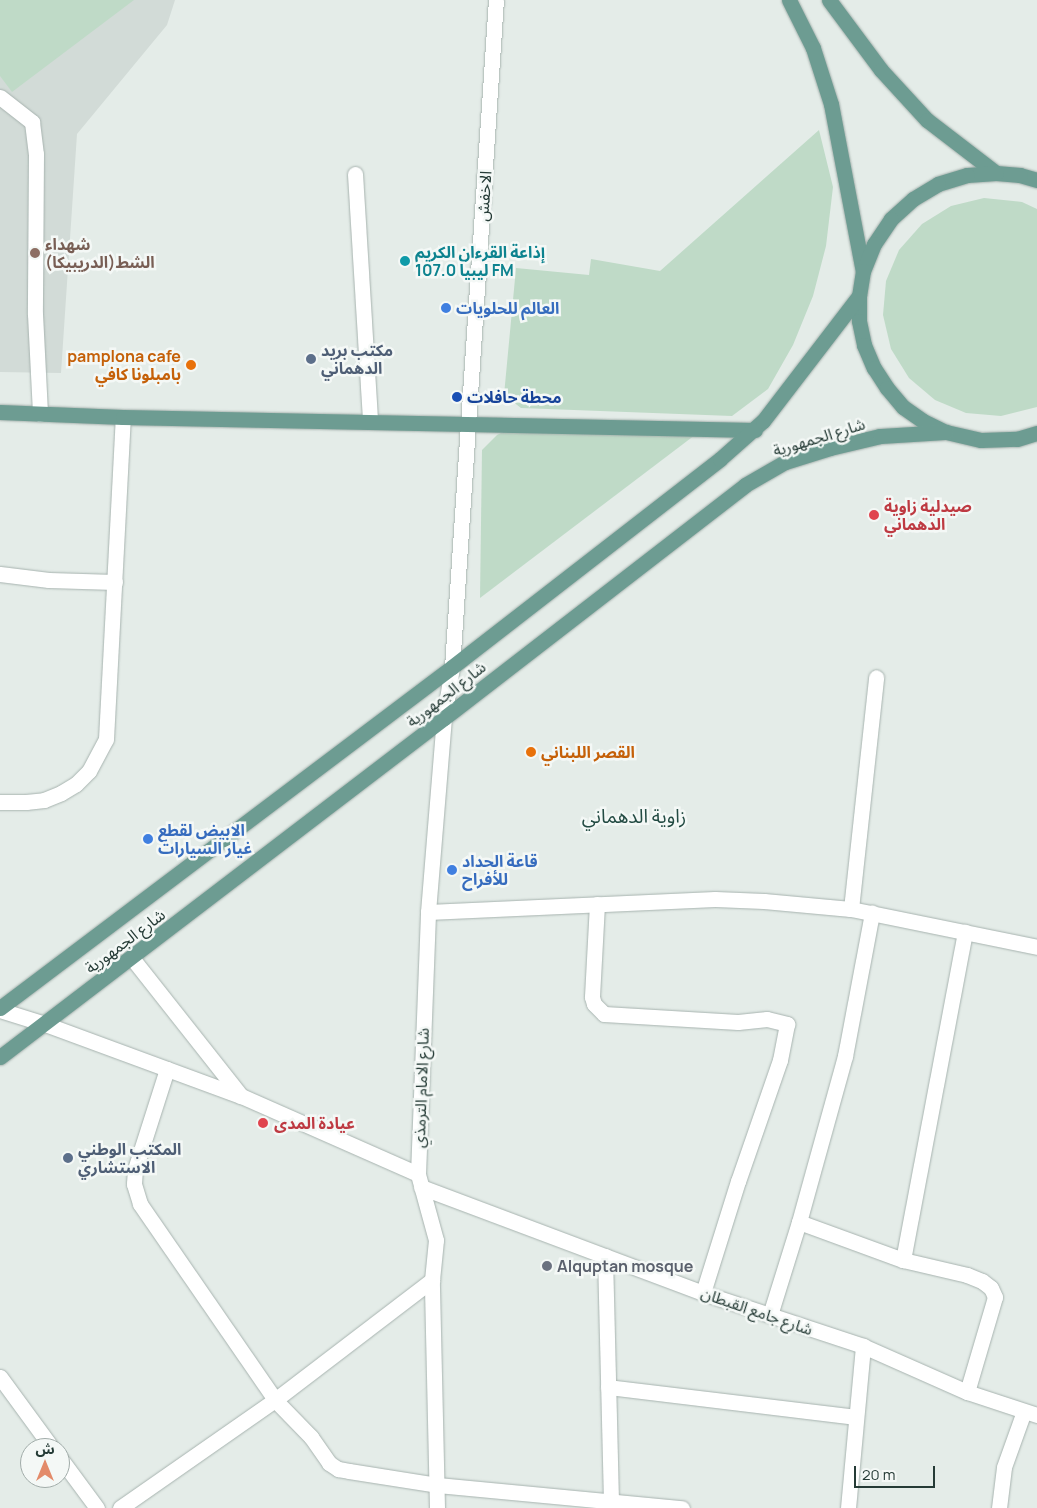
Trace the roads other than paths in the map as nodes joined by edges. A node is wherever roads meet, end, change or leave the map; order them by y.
1 (496, 0) edge
2 (789, 0) edge
3 (829, 0) edge
4 (0, 97) edge
5 (996, 173) junction
6 (355, 174) dead end
7 (1037, 180) edge
8 (863, 271) junction
9 (859, 296) junction
10 (0, 412) edge
11 (40, 414) junction
12 (123, 417) junction
13 (370, 421) junction
14 (469, 423) junction
15 (754, 430) junction
16 (946, 432) junction
17 (1037, 433) edge
18 (1017, 439) junction
19 (1037, 443) edge
20 (0, 574) edge
21 (115, 582) junction
22 (452, 667) junction
23 (876, 676) dead end
24 (444, 718) junction
25 (0, 802) edge
26 (597, 904) junction
27 (852, 909) junction
28 (428, 912) junction
29 (872, 913) junction
30 (965, 932) junction
31 (1037, 947) edge
32 (132, 958) junction
33 (0, 1009) edge
34 (45, 1024) junction
35 (0, 1057) edge
36 (167, 1069) junction
37 (241, 1096) junction
38 (419, 1180) junction
39 (799, 1222) junction
40 (605, 1256) junction
41 (903, 1260) junction
42 (432, 1280) junction
43 (703, 1292) junction
44 (770, 1315) junction
45 (863, 1346) junction
46 (0, 1377) edge
47 (608, 1388) junction
48 (967, 1392) junction
49 (274, 1400) junction
50 (1030, 1413) edge
51 (855, 1417) junction
52 (45, 1438) edge
53 (70, 1472) edge
54 (437, 1485) junction
55 (611, 1504) edge
56 (97, 1508) edge
57 (120, 1508) edge
58 (437, 1508) edge
59 (682, 1508) edge
60 (848, 1508) edge
61 (999, 1508) edge

1 - 14 street, الاخفش
2 - 8 main road
3 - 5 main road
4 - 11 street
5 - 7 main road
5 - 8 main road
6 - 13 street
8 - 9 main road
9 - 15 main road, شارع الجمهورية
9 - 16 main road
10 - 11 main road
11 - 12 main road
12 - 13 main road
12 - 21 street
13 - 14 main road
14 - 15 main road
14 - 22 street, الاخفش
15 - 22 main road, شارع الجمهورية
16 - 18 main road
16 - 24 main road, شارع الجمهورية
17 - 18 main road
18 - 19 main road
20 - 21 street
21 - 25 street
22 - 24 street, شارع الامام الترمذي
22 - 33 main road, شارع الجمهورية
23 - 27 street
24 - 28 street, شارع الامام الترمذي
24 - 32 main road, شارع الجمهورية
26 - 27 street
26 - 28 street
26 - 43 street
27 - 29 street
28 - 38 street, شارع الامام الترمذي
29 - 30 street
29 - 39 street
30 - 31 street
30 - 41 street
32 - 34 main road, شارع الجمهورية
32 - 37 street
33 - 34 street, شارع جامع القبطان
34 - 35 main road, شارع الجمهورية
34 - 36 street, شارع جامع القبطان
36 - 37 street, شارع جامع القبطان
36 - 49 street
37 - 38 street, شارع جامع القبطان
38 - 40 street, شارع جامع القبطان
38 - 42 street, شارع الامام الترمذي
39 - 41 street
39 - 44 street
40 - 43 street, شارع جامع القبطان
40 - 47 street
41 - 48 street
42 - 49 street
42 - 54 street, شارع الامام الترمذي
43 - 44 street, شارع جامع القبطان
44 - 45 street, شارع جامع القبطان
45 - 48 street, شارع جامع القبطان
45 - 51 street
46 - 52 street
47 - 51 street
47 - 55 street
48 - 50 street, شارع جامع القبطان
49 - 54 street
49 - 57 street
50 - 61 street
51 - 60 street
53 - 56 street
54 - 55 street
54 - 58 street, شارع الامام الترمذي
55 - 59 street

